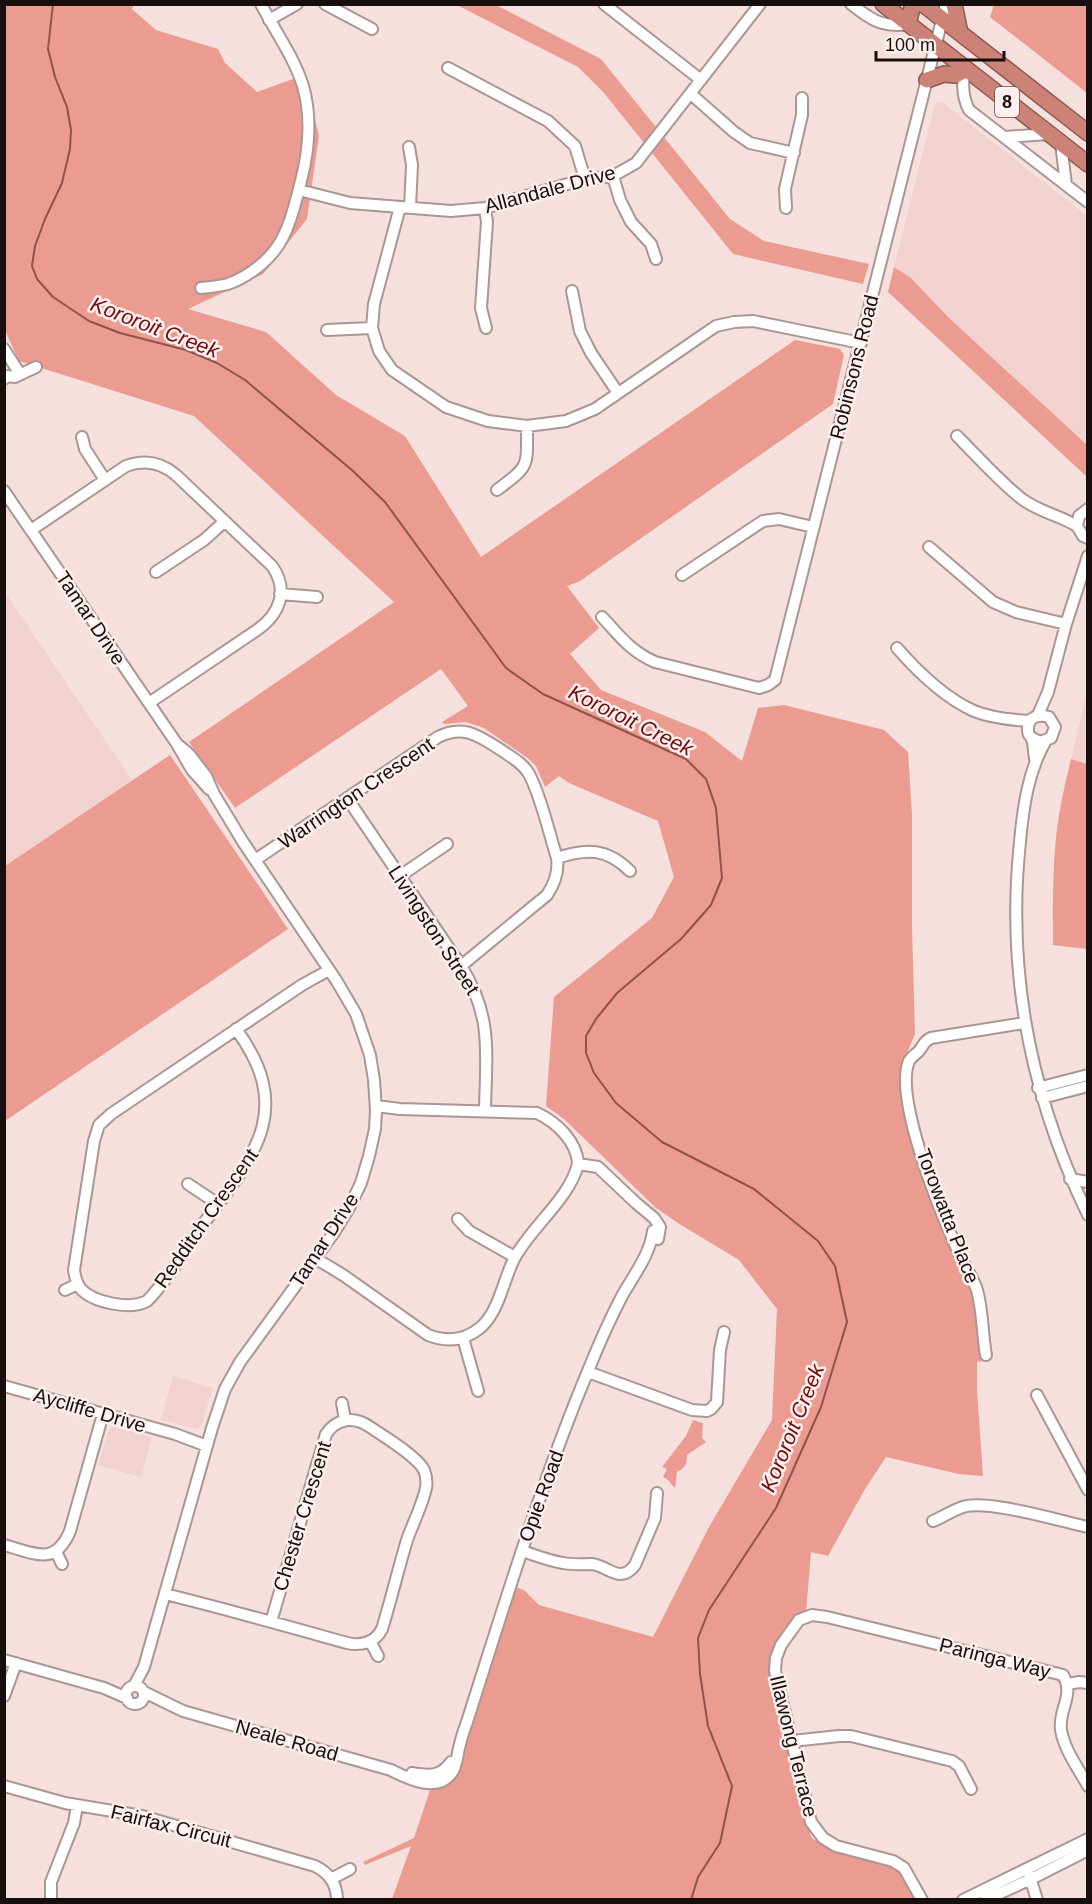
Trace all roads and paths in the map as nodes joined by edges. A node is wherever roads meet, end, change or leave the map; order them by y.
1 (261, 4) edge
2 (297, 4) edge
3 (325, 4) edge
4 (604, 4) edge
5 (760, 4) edge
6 (851, 4) edge
7 (883, 4) edge
8 (913, 4) edge
9 (923, 4) edge
10 (954, 4) edge
11 (944, 12) edge
12 (269, 20) junction
13 (908, 24) junction
14 (372, 29) dead end
15 (960, 33) junction
16 (936, 46) junction
17 (448, 68) dead end
18 (965, 70) junction
19 (701, 80) junction
20 (927, 80) junction
21 (691, 94) junction
22 (802, 98) dead end
23 (1055, 107) junction
24 (1088, 122) edge
25 (1088, 133) edge
26 (1005, 137) junction
27 (1055, 139) junction
28 (409, 147) dead end
29 (794, 153) junction
30 (1088, 164) edge
31 (613, 176) junction
32 (585, 180) junction
33 (1066, 185) junction
34 (299, 190) junction
35 (1088, 202) edge
36 (405, 207) junction
37 (485, 208) junction
38 (786, 208) dead end
39 (656, 259) dead end
40 (201, 288) dead end
41 (572, 291) dead end
42 (372, 328) junction
43 (486, 328) dead end
44 (327, 330) dead end
45 (861, 343) junction
46 (4, 349) edge
47 (36, 367) dead end
48 (13, 377) edge
49 (4, 384) edge
50 (618, 393) junction
51 (527, 426) junction
52 (957, 436) dead end
53 (82, 437) dead end
54 (105, 480) junction
55 (4, 490) edge
56 (497, 490) dead end
57 (1081, 517) edge
58 (225, 521) junction
59 (813, 527) junction
60 (31, 530) junction
61 (1085, 537) edge
62 (930, 547) dead end
63 (1086, 558) edge
64 (156, 572) dead end
65 (682, 575) dead end
66 (280, 594) junction
67 (317, 597) dead end
68 (602, 617) dead end
69 (1066, 624) junction
70 (897, 648) dead end
71 (149, 703) junction
72 (1035, 724) junction
73 (1045, 742) junction
74 (1035, 759) junction
75 (347, 798) junction
76 (447, 844) dead end
77 (557, 858) junction
78 (255, 860) junction
79 (630, 871) dead end
80 (400, 876) junction
81 (461, 966) junction
82 (328, 967) junction
83 (1024, 1023) junction
84 (236, 1029) junction
85 (1088, 1075) edge
86 (1088, 1086) edge
87 (1040, 1093) junction
88 (376, 1108) junction
89 (485, 1110) junction
90 (578, 1164) junction
91 (1070, 1179) junction
92 (1088, 1182) edge
93 (188, 1184) dead end
94 (218, 1204) junction
95 (1088, 1215) edge
96 (458, 1219) dead end
97 (317, 1256) junction
98 (515, 1257) junction
99 (78, 1284) junction
100 (65, 1290) dead end
101 (724, 1332) dead end
102 (463, 1338) junction
103 (986, 1355) dead end
104 (588, 1372) junction
105 (4, 1386) edge
106 (478, 1391) dead end
107 (1037, 1395) dead end
108 (342, 1403) dead end
109 (103, 1414) junction
110 (345, 1420) junction
111 (208, 1443) junction
112 (1088, 1490) edge
113 (657, 1493) dead end
114 (933, 1521) dead end
115 (1088, 1527) edge
116 (4, 1545) edge
117 (522, 1551) junction
118 (56, 1552) junction
119 (62, 1564) dead end
120 (166, 1592) junction
121 (812, 1615) joint
122 (271, 1622) junction
123 (370, 1641) junction
124 (378, 1656) dead end
125 (10, 1661) edge
126 (4, 1678) edge
127 (1088, 1683) edge
128 (1068, 1684) junction
129 (136, 1693) junction
130 (4, 1696) edge
131 (792, 1741) junction
132 (437, 1778) joint
133 (4, 1786) edge
134 (1088, 1786) edge
135 (971, 1789) dead end
136 (77, 1805) junction
137 (1088, 1839) edge
138 (1088, 1850) edge
139 (350, 1869) dead end
140 (1029, 1874) junction
141 (332, 1879) junction
142 (51, 1899) edge
143 (337, 1899) edge
144 (922, 1899) edge
145 (963, 1899) edge
146 (985, 1899) edge
147 (1037, 1899) edge

1 - 12 street
2 - 12 street
3 - 14 street
4 - 19 street
5 - 19 street, Allandale Drive
6 - 13 street
7 - 13 highway, 8
8 - 13 highway
9 - 11 highway, 8
10 - 15 highway
11 - 15 highway, 8
11 - 16 street, Robinsons Road
12 - 34 street
13 - 16 highway, 8
15 - 23 highway, 8
16 - 18 highway, 8
16 - 20 street, Robinsons Road
17 - 32 street
18 - 20 highway
18 - 26 street
18 - 27 highway, 8
19 - 21 street, Allandale Drive
20 - 45 street, Robinsons Road
21 - 29 street
21 - 31 street, Allandale Drive
22 - 29 street
23 - 24 street
23 - 25 highway, 8
26 - 27 street
26 - 33 street
27 - 30 highway, 8
27 - 33 street
28 - 36 street
29 - 38 street
31 - 32 street, Allandale Drive
31 - 39 street
32 - 37 street, Allandale Drive
33 - 35 street
34 - 36 street, Allandale Drive
34 - 40 street
36 - 37 street, Allandale Drive
36 - 42 street
37 - 43 street
41 - 50 street
42 - 44 street
42 - 51 street
45 - 50 street
45 - 59 street, Robinsons Road
46 - 48 street
47 - 48 street
48 - 49 street
50 - 51 street
51 - 56 street
52 - 57 street
53 - 54 street
54 - 58 street
54 - 60 street
55 - 60 street, Tamar Drive
57 - 61 street
58 - 64 street
58 - 66 street
59 - 65 street
59 - 68 street, Robinsons Road
60 - 71 street, Tamar Drive
61 - 63 street
62 - 69 street
63 - 69 street
66 - 67 street
66 - 71 street
69 - 72 street
70 - 72 street
71 - 78 street, Tamar Drive
72 - 73 street
72 - 73 street
72 - 74 street
73 - 74 street
74 - 83 street
75 - 77 street, Warrington Crescent
75 - 78 street, Warrington Crescent
75 - 80 street, Livingston Street
76 - 80 street
77 - 79 street
77 - 81 street, Warrington Crescent
78 - 82 street, Tamar Drive
80 - 81 street, Livingston Street
81 - 89 street, Livingston Street
82 - 84 street
82 - 88 street, Tamar Drive
83 - 87 street
83 - 103 street, Torowatta Place
84 - 94 street, Redditch Crescent
84 - 99 street
85 - 87 street
86 - 87 street
87 - 91 street
88 - 89 street
88 - 97 street, Tamar Drive
89 - 90 street
90 - 98 street
90 - 104 street, Opie Road
91 - 92 street
91 - 95 street
93 - 94 street
94 - 99 street, Redditch Crescent
96 - 98 street
97 - 102 street
97 - 111 street, Tamar Drive
98 - 102 street
99 - 100 street
101 - 104 street
102 - 106 street
104 - 117 street, Opie Road
105 - 109 street, Aycliffe Drive
107 - 112 street
108 - 110 street, Chester Crescent
109 - 111 street, Aycliffe Drive
109 - 118 street
110 - 122 street, Chester Crescent
110 - 123 street, Chester Crescent
111 - 120 street, Tamar Drive
113 - 117 street
114 - 115 street
116 - 118 street
117 - 132 street, Opie Road
118 - 119 street
120 - 122 street
120 - 129 street, Tamar Drive
121 - 128 street, Paringa Way
121 - 131 street, Illawong Terrace
122 - 123 street
123 - 124 street
125 - 126 street
125 - 129 street, Neale Road
125 - 130 street
127 - 128 street
128 - 134 street, Paringa Way
129 - 132 street, Neale Road
131 - 135 street
131 - 144 street, Illawong Terrace
133 - 136 street, Fairfax Circuit
136 - 141 street, Fairfax Circuit
136 - 142 street
137 - 140 street
138 - 140 street
139 - 141 street
140 - 145 street
140 - 146 street
140 - 147 street
141 - 143 street

